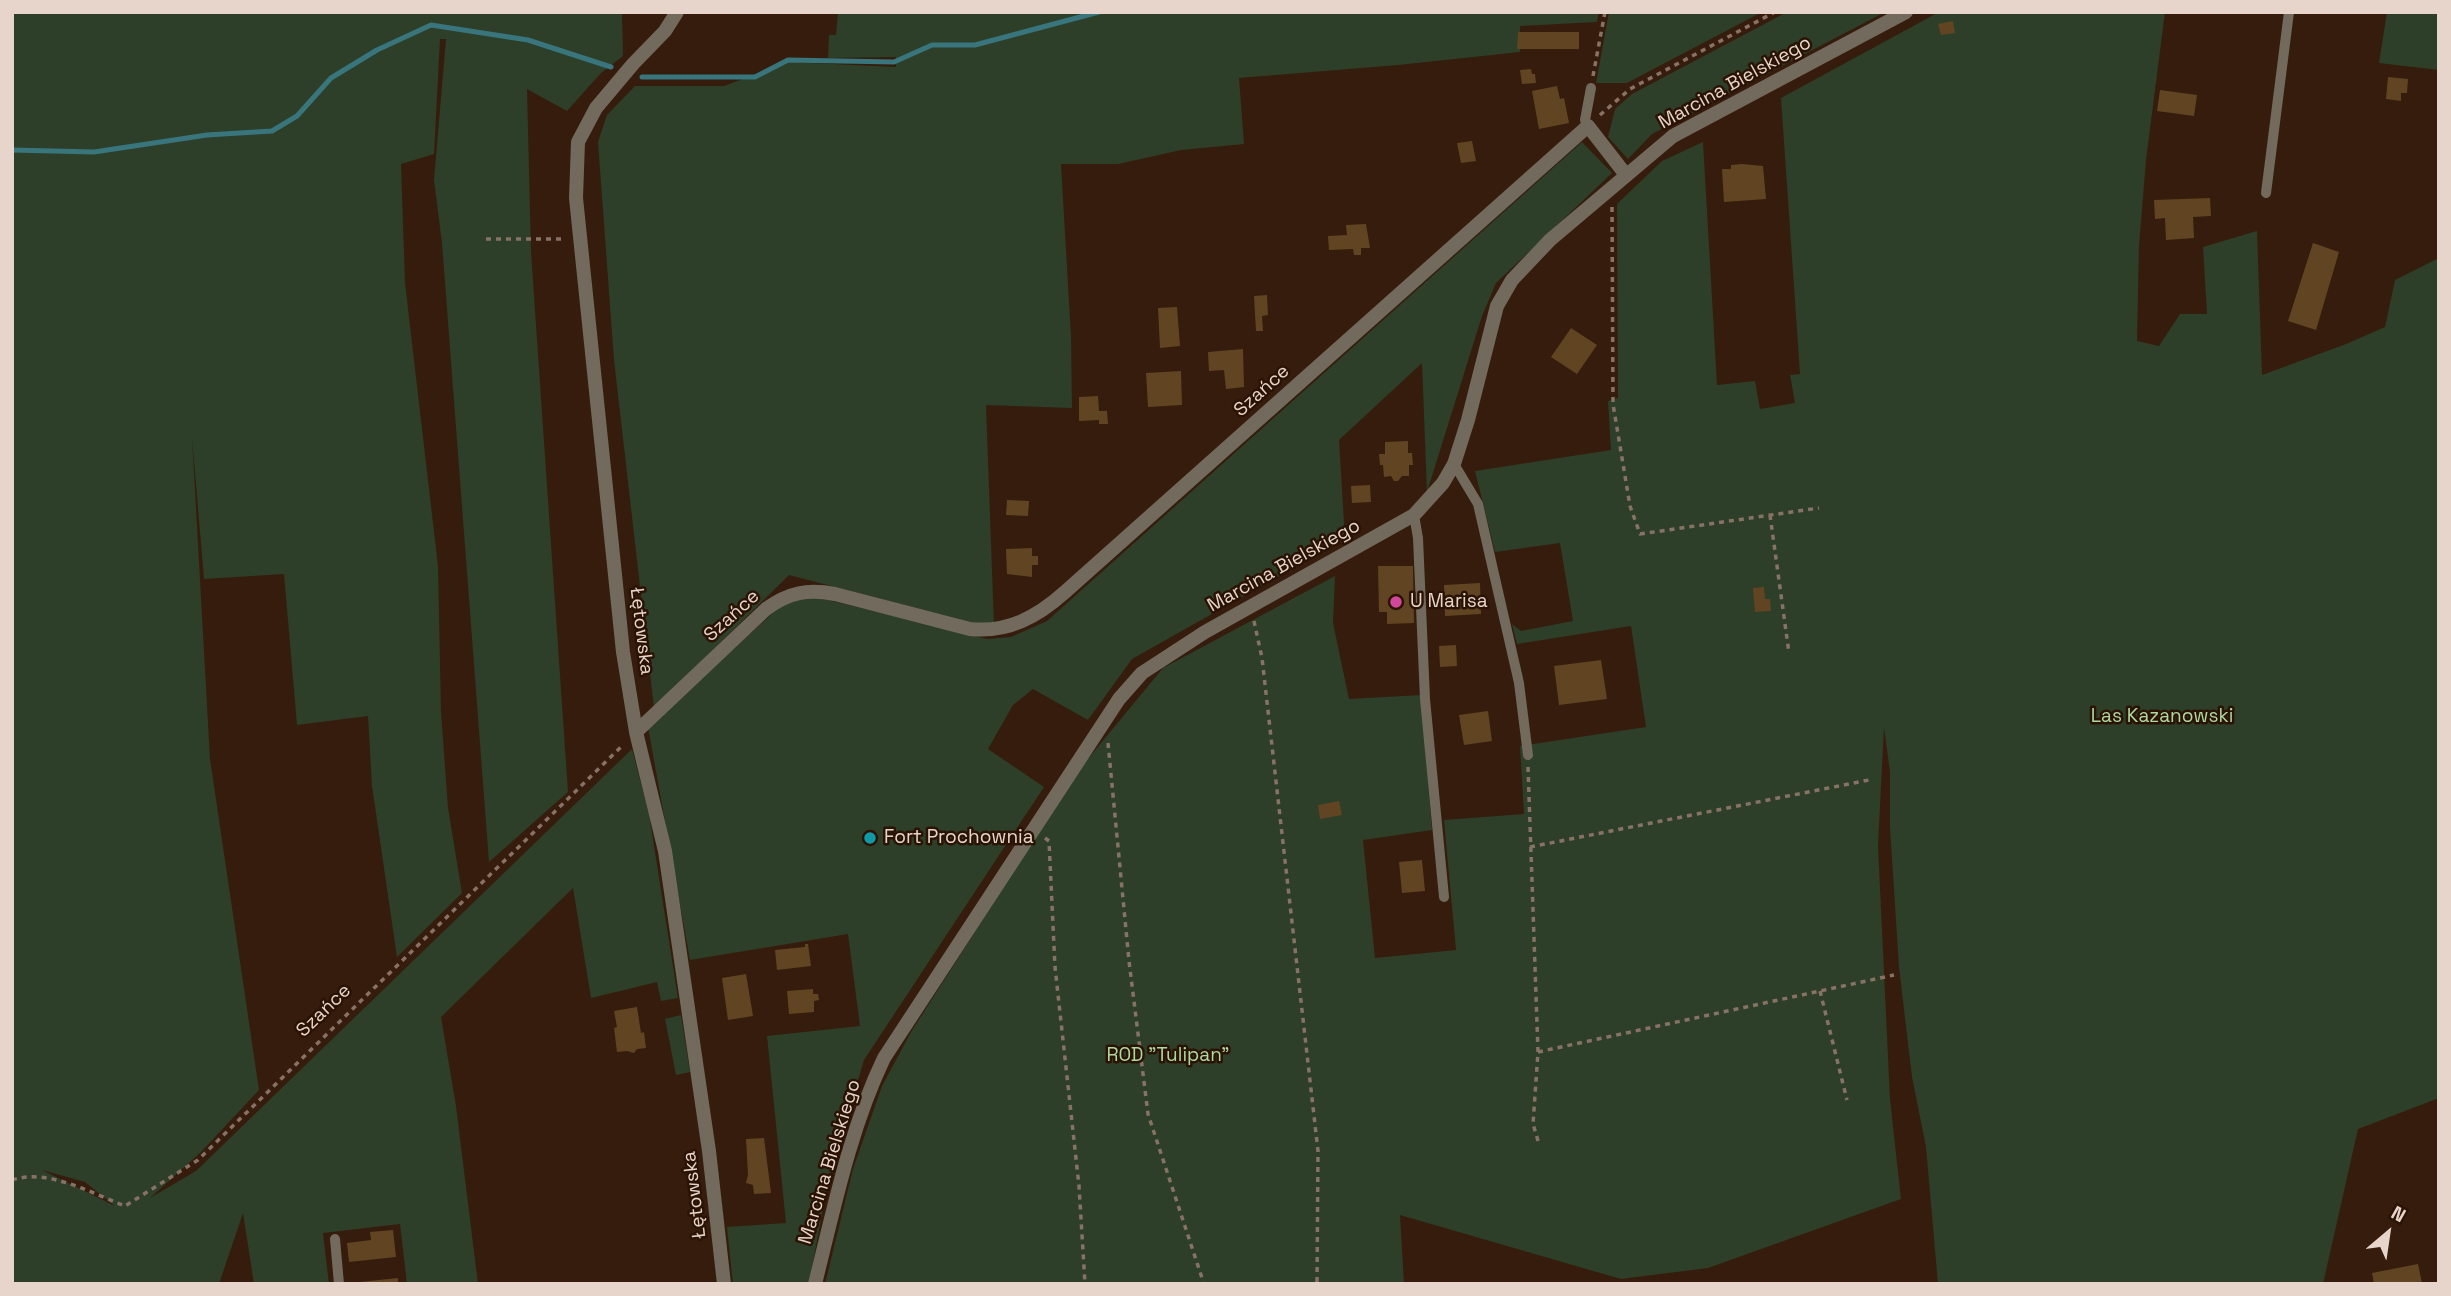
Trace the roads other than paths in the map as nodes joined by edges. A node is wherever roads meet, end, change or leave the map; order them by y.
1 (677, 12) edge
2 (1906, 12) edge
3 (2289, 12) edge
4 (1591, 88) road end
5 (1588, 126) junction
6 (1626, 175) junction
7 (2266, 193) dead end
8 (1454, 464) junction
9 (1414, 515) junction
10 (636, 732) junction
11 (1528, 755) road end
12 (1444, 897) dead end
13 (335, 1239) dead end
14 (339, 1284) edge
15 (724, 1284) edge
16 (815, 1284) edge

1 - 10 street, Łętowska
2 - 6 street, Marcina Bielskiego
3 - 7 lane
4 - 5 lane
5 - 6 street
5 - 10 street, Szańce
6 - 8 street, Marcina Bielskiego
8 - 9 street, Marcina Bielskiego
8 - 11 lane
9 - 12 lane
9 - 16 street, Marcina Bielskiego
10 - 15 street, Łętowska
13 - 14 lane

